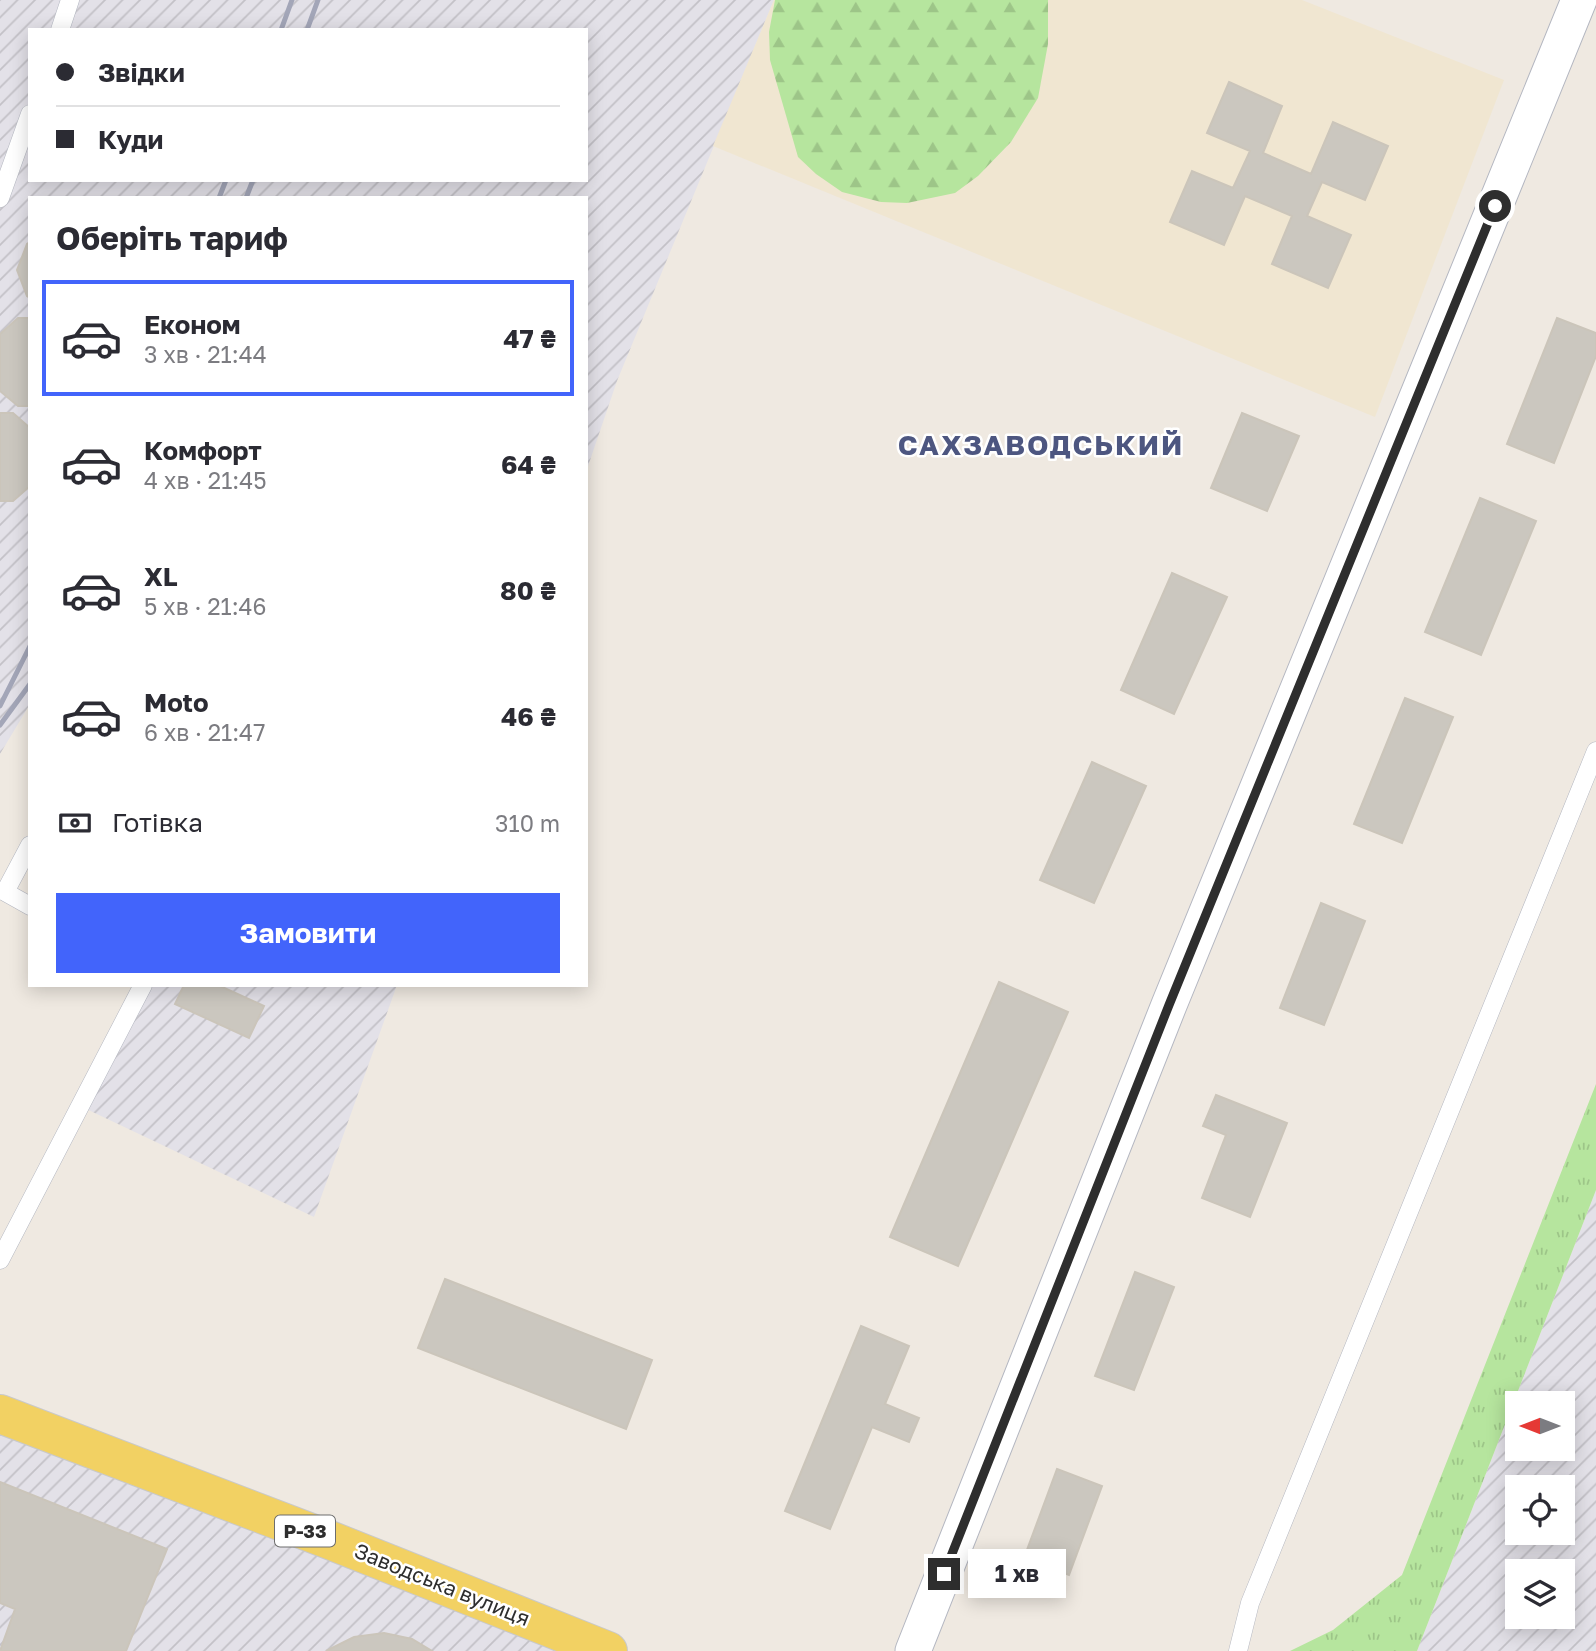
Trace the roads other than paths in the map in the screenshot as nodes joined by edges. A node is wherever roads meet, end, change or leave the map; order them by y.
1 (70, 0) edge
2 (1579, 0) edge
3 (61, 28) edge
4 (28, 120) edge
5 (0, 198) edge
6 (1596, 751) edge
7 (28, 849) edge
8 (28, 905) edge
9 (142, 987) edge
10 (0, 1260) edge
11 (0, 1414) edge
12 (608, 1651) edge
13 (913, 1651) edge
14 (1238, 1651) edge

1 - 3 lane
2 - 13 street
4 - 5 lane
6 - 14 lane
7 - 8 lane
9 - 10 lane
11 - 12 main road, Заводська вулиця / Р-33

